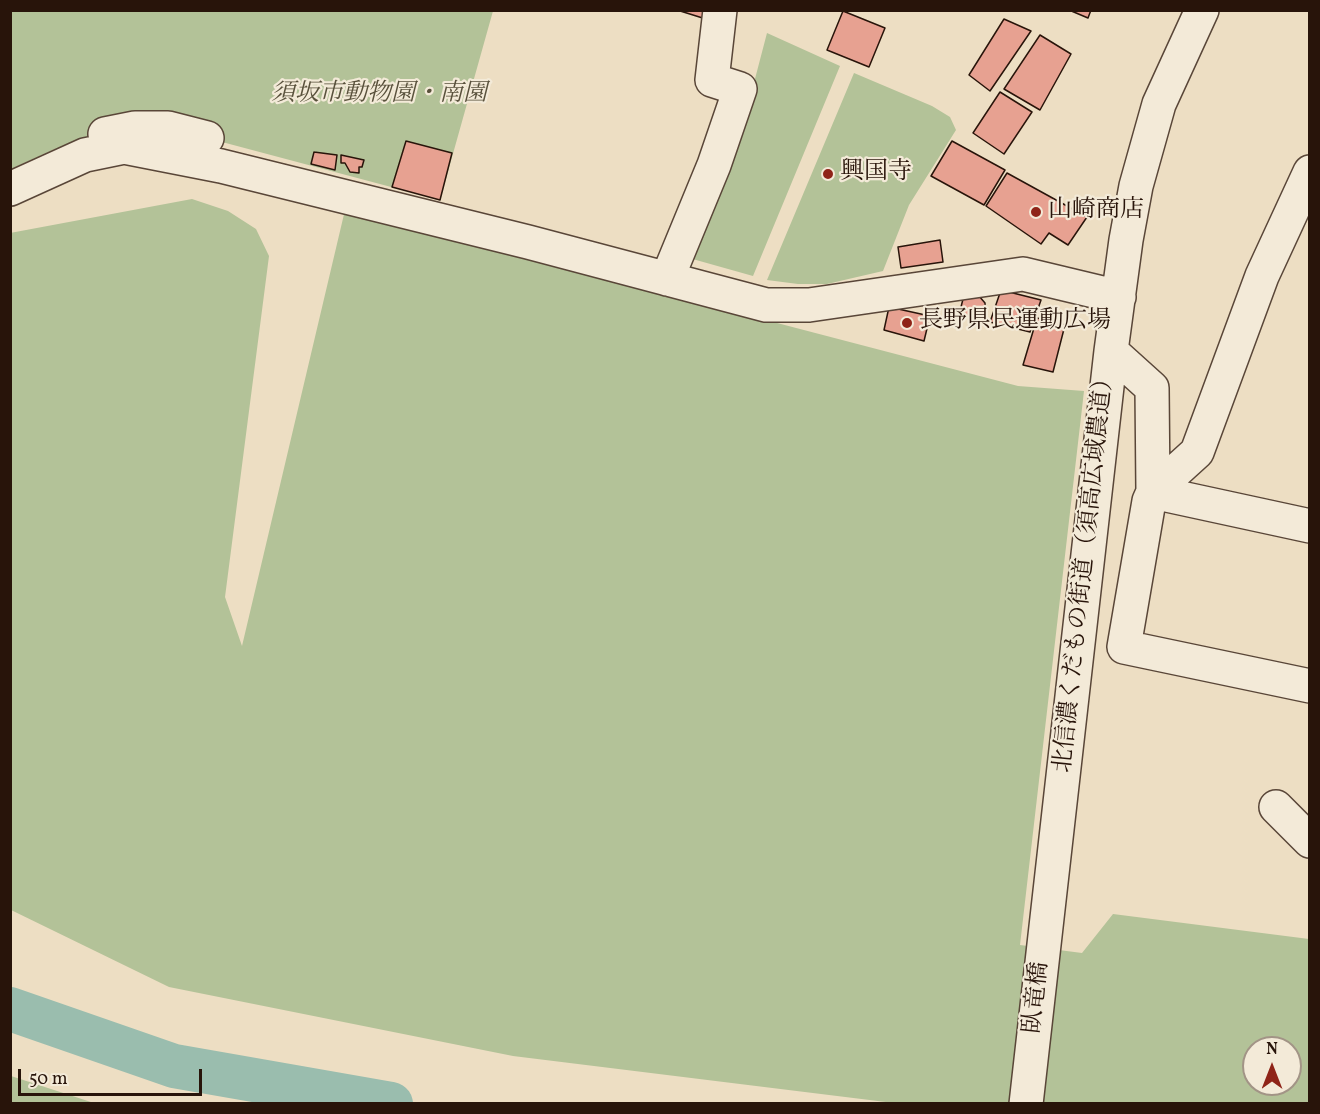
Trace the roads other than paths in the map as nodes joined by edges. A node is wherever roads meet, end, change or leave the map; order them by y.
1 (720, 10) edge
2 (1202, 10) edge
3 (207, 138) dead end
4 (10, 169) edge
5 (1310, 172) edge
6 (10, 189) edge
7 (667, 279) junction
8 (1119, 297) junction
9 (1111, 351) junction
10 (1153, 492) junction
11 (1310, 526) edge
12 (1310, 686) edge
13 (1275, 807) dead end
14 (1310, 841) edge
15 (1050, 892) joint
16 (1026, 1104) edge

1 - 7 street
2 - 8 street, 北信濃くだもの街道（須高広域農道）
3 - 4 street
5 - 10 street
6 - 7 street
7 - 8 street
8 - 9 street, 北信濃くだもの街道（須高広域農道）
9 - 10 street
9 - 15 street, 北信濃くだもの街道（須高広域農道）
10 - 11 street
10 - 12 street
13 - 14 street
15 - 16 street, 臥竜橋

